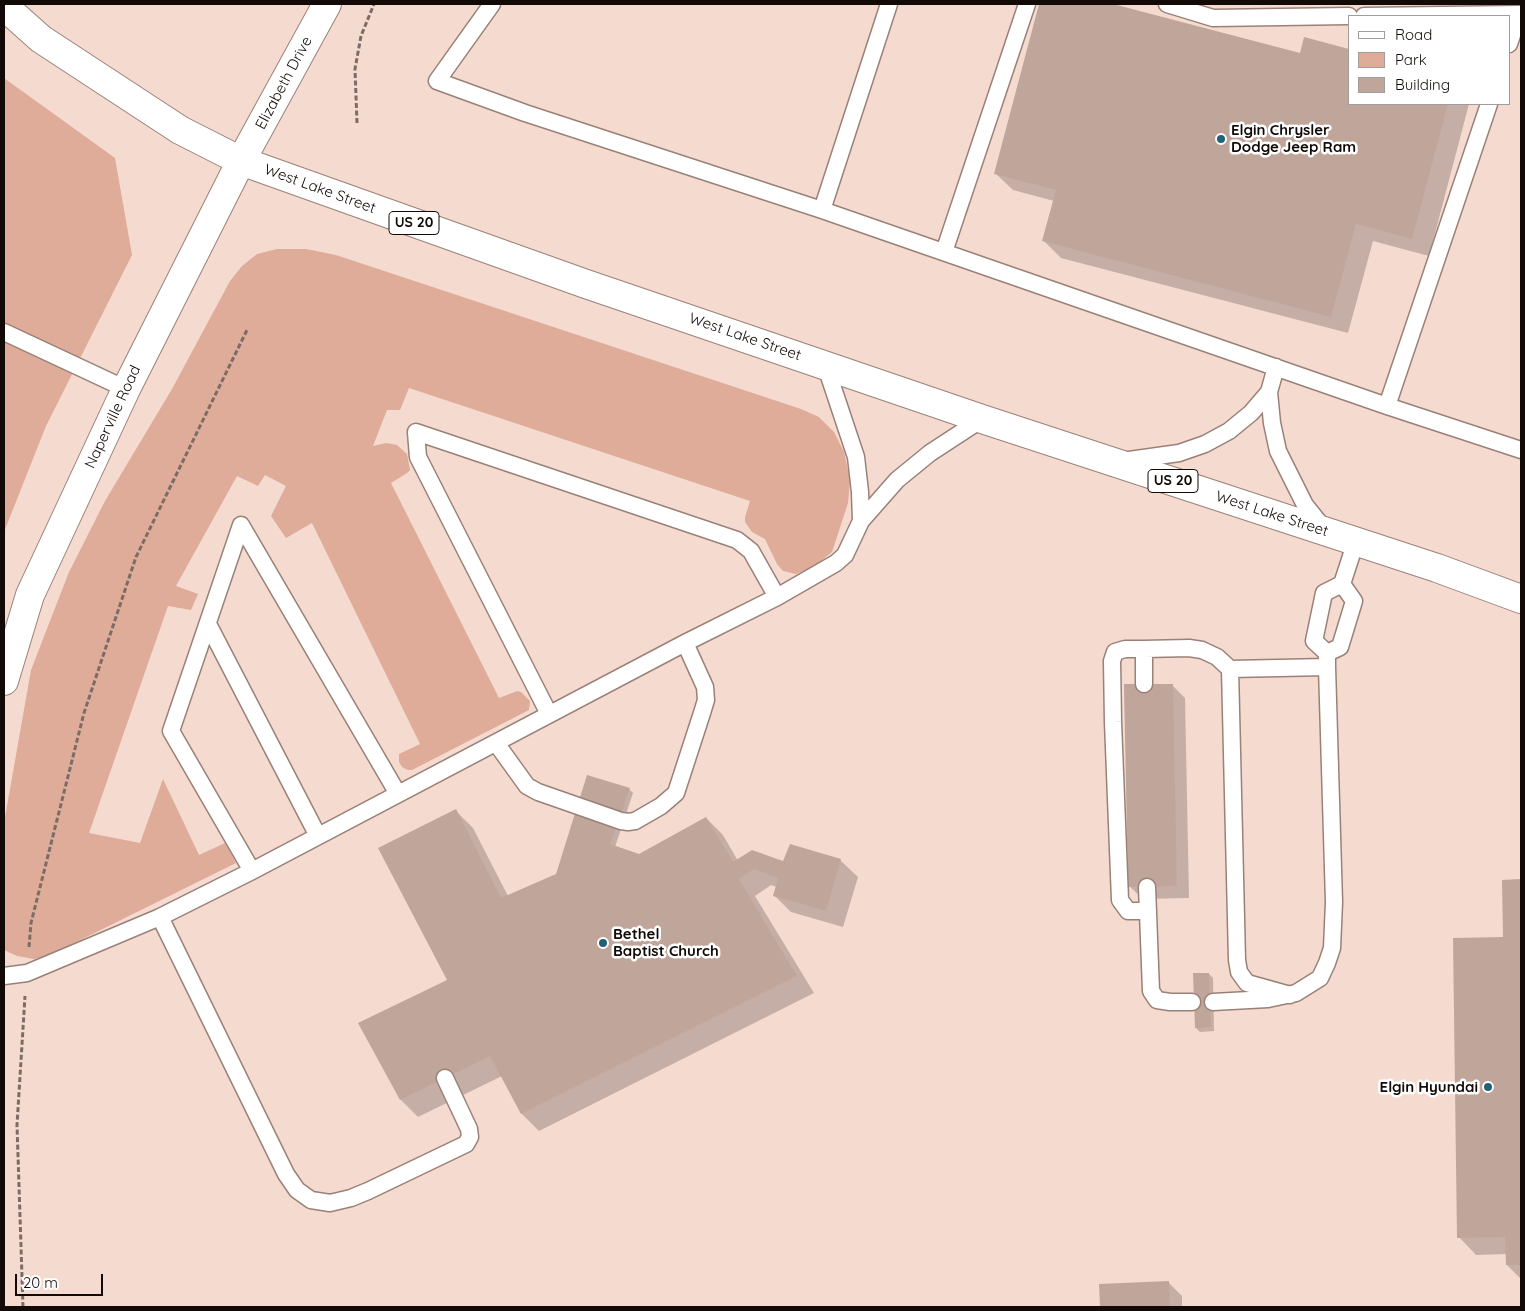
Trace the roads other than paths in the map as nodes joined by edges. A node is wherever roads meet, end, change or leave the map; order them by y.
1 (327, 4) edge
2 (492, 4) edge
3 (889, 4) edge
4 (1027, 4) edge
5 (1167, 4) edge
6 (4, 6) edge
7 (1520, 14) edge
8 (1442, 15) edge
9 (1348, 16) edge
10 (1510, 41) edge
11 (1489, 105) edge
12 (242, 162) junction
13 (822, 210) junction
14 (944, 252) junction
15 (4, 332) edge
16 (824, 364) junction
17 (1276, 367) junction
18 (126, 390) junction
19 (1269, 392) junction
20 (1387, 406) junction
21 (982, 419) junction
22 (1521, 450) edge
23 (1114, 462) junction
24 (861, 521) junction
25 (1327, 532) junction
26 (1356, 541) junction
27 (1342, 584) junction
28 (777, 597) junction
29 (1521, 599) edge
30 (208, 624) junction
31 (686, 643) junction
32 (1144, 649) junction
33 (1327, 660) junction
34 (1230, 669) junction
35 (4, 681) edge
36 (1144, 684) dead end
37 (549, 714) junction
38 (496, 743) junction
39 (398, 794) junction
40 (318, 836) junction
41 (252, 871) junction
42 (1147, 887) dead end
43 (1148, 911) junction
44 (160, 917) junction
45 (4, 976) edge
46 (1290, 994) junction
47 (1192, 1002) dead end
48 (1213, 1002) dead end
49 (445, 1078) dead end

1 - 12 main road, Elizabeth Drive
2 - 13 lane
3 - 13 lane
4 - 14 lane
5 - 9 lane
6 - 12 main road, West Lake Street / US 20
7 - 8 lane
7 - 10 lane
11 - 20 lane
12 - 16 main road, West Lake Street / US 20
12 - 18 main road, Naperville Road
13 - 14 lane
14 - 17 lane
15 - 18 lane
16 - 21 main road, West Lake Street / US 20
16 - 24 lane
17 - 19 lane
17 - 20 lane
18 - 35 main road, Naperville Road
19 - 23 lane
19 - 25 lane
20 - 22 lane
21 - 23 main road, West Lake Street / US 20
21 - 24 lane
23 - 25 main road, West Lake Street / US 20
24 - 28 lane
25 - 26 main road, West Lake Street / US 20
26 - 27 lane
26 - 29 main road, West Lake Street / US 20
27 - 33 lane
27 - 33 lane
28 - 31 lane
28 - 37 lane
30 - 39 lane
30 - 40 lane
30 - 41 lane
31 - 37 lane
31 - 38 lane
32 - 34 lane
32 - 36 lane
32 - 43 lane
33 - 34 lane
33 - 46 lane
34 - 46 lane
37 - 38 lane
38 - 39 lane
39 - 40 lane
40 - 41 lane
41 - 44 lane
42 - 43 lane
43 - 47 lane
44 - 45 lane
44 - 49 lane
46 - 48 lane

